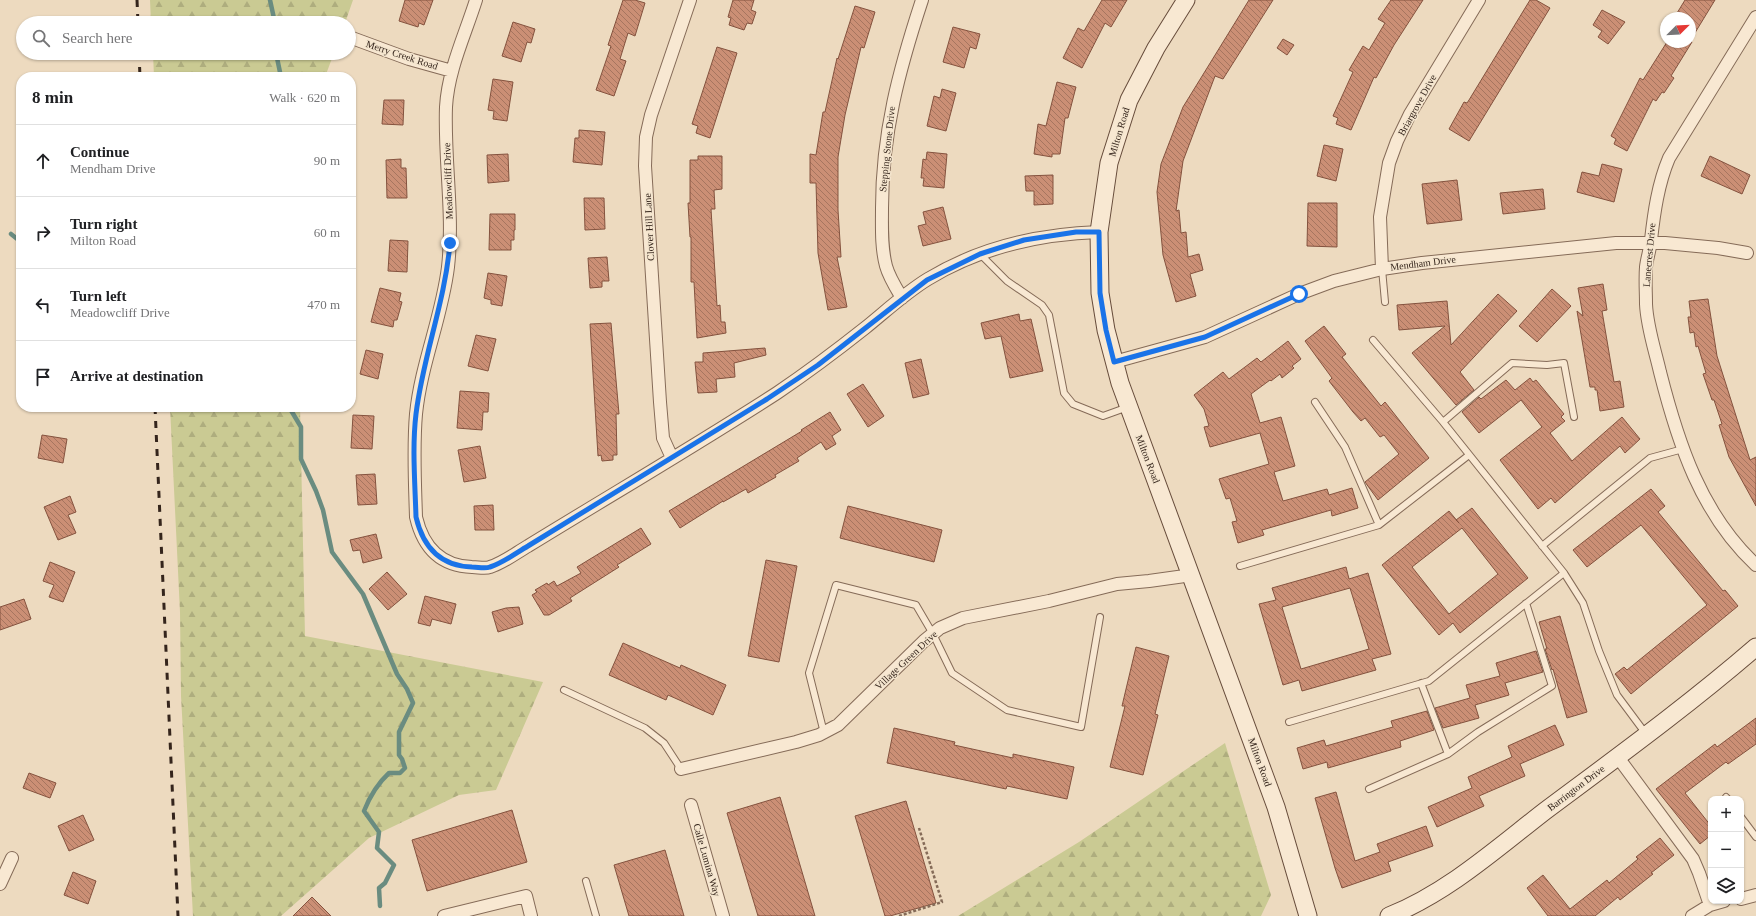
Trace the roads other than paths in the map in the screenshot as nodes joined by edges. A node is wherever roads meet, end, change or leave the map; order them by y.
1 (476, 0) edge
2 (690, 0) edge
3 (922, 0) edge
4 (1186, 0) edge
5 (1479, 0) edge
6 (1756, 17) edge
7 (356, 39) edge
8 (452, 71) junction
9 (1099, 232) junction
10 (1651, 242) junction
11 (1747, 253) dead end
12 (980, 254) junction
13 (1382, 269) junction
14 (902, 298) junction
15 (1385, 302) dead end
16 (1373, 340) dead end
17 (1114, 362) junction
18 (1315, 402) dead end
19 (1128, 407) junction
20 (1574, 417) dead end
21 (1443, 422) junction
22 (1683, 449) junction
23 (1470, 455) junction
24 (672, 458) junction
25 (1379, 525) junction
26 (1542, 546) junction
27 (1756, 565) edge
28 (1240, 566) dead end
29 (1564, 573) junction
30 (1192, 575) junction
31 (1526, 603) junction
32 (1100, 617) dead end
33 (933, 634) junction
34 (1756, 647) edge
35 (1420, 683) junction
36 (564, 690) dead end
37 (1289, 722) dead end
38 (824, 733) junction
39 (1646, 734) junction
40 (1448, 754) junction
41 (1617, 756) junction
42 (681, 769) joint
43 (1369, 789) dead end
44 (691, 805) dead end
45 (1744, 821) edge
46 (1756, 837) edge
47 (12, 858) dead end
48 (586, 881) dead end
49 (0, 884) edge
50 (1756, 895) edge
51 (1744, 898) edge
52 (1714, 904) edge
53 (1710, 905) junction
54 (444, 916) edge
55 (531, 916) edge
56 (596, 916) edge
57 (723, 916) edge
58 (1308, 916) edge
59 (1389, 916) edge
60 (1692, 916) edge

1 - 8 street, Meadowcliff Drive
2 - 24 street, Clover Hill Lane
3 - 14 street, Stepping Stone Drive
4 - 9 street, Milton Road
5 - 13 street, Briargrove Drive
6 - 10 street, Lanecrest Drive
7 - 8 street, Merry Creek Road
8 - 24 street, Meadowcliff Drive
9 - 12 street, Meadowcliff Drive
9 - 17 street, Milton Road
10 - 11 street, Mendham Drive
10 - 13 street, Mendham Drive
10 - 22 street, Lanecrest Drive
12 - 14 street, Meadowcliff Drive
12 - 19 lane
13 - 15 lane
13 - 17 street, Mendham Drive
14 - 24 street, Meadowcliff Drive
16 - 21 lane
17 - 19 street, Milton Road
18 - 25 lane
19 - 30 street, Milton Road
20 - 21 lane
21 - 23 lane
22 - 26 lane
22 - 27 street, Lanecrest Drive
23 - 25 lane
23 - 26 lane
25 - 28 lane
26 - 29 lane
29 - 31 lane
29 - 39 lane
30 - 33 street, Village Green Drive
30 - 58 street, Milton Road
31 - 35 lane
31 - 40 lane
32 - 33 lane
33 - 38 street, Village Green Drive
33 - 38 lane
34 - 39 street, Barrington Drive
35 - 37 lane
35 - 40 lane
36 - 42 lane
38 - 42 street, Village Green Drive
39 - 41 street, Barrington Drive
40 - 43 lane
41 - 53 street
41 - 59 street, Barrington Drive
44 - 57 street, Calle Lumina Way
45 - 46 lane
47 - 49 street
48 - 56 lane
50 - 51 street
52 - 53 street
53 - 60 street
54 - 55 street

